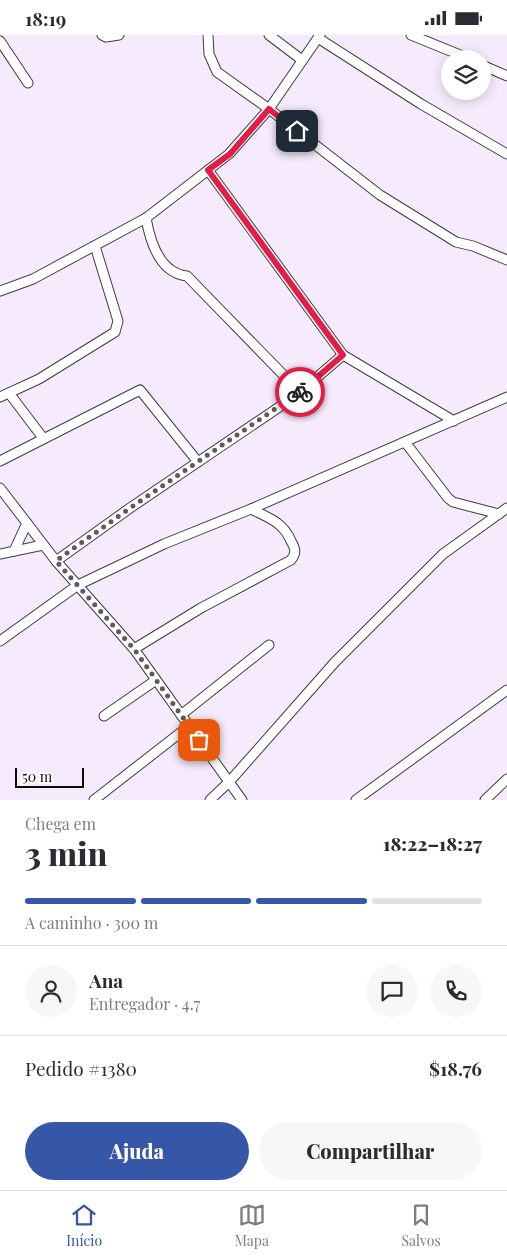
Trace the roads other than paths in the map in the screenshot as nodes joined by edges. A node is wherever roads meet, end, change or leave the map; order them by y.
1 (102, 35) edge
2 (119, 35) edge
3 (208, 35) edge
4 (269, 35) edge
5 (411, 35) edge
6 (319, 36) edge
7 (0, 41) edge
8 (448, 50) edge
9 (302, 60) junction
10 (491, 69) edge
11 (507, 76) edge
12 (28, 83) dead end
13 (269, 109) junction
14 (507, 154) edge
15 (208, 170) junction
16 (146, 218) junction
17 (95, 246) junction
18 (507, 260) edge
19 (0, 291) edge
20 (343, 355) junction
21 (300, 392) junction
22 (9, 393) junction
23 (0, 397) edge
24 (507, 397) edge
25 (454, 421) junction
26 (43, 438) junction
27 (405, 442) junction
28 (0, 461) edge
29 (198, 462) junction
30 (0, 488) edge
31 (507, 508) edge
32 (251, 509) junction
33 (499, 514) junction
34 (27, 523) junction
35 (43, 545) junction
36 (14, 551) junction
37 (0, 554) edge
38 (56, 561) junction
39 (78, 585) junction
40 (0, 641) edge
41 (269, 645) dead end
42 (134, 649) junction
43 (156, 680) junction
44 (507, 690) edge
45 (181, 715) junction
46 (104, 716) dead end
47 (189, 726) junction
48 (507, 779) edge
49 (229, 782) junction
50 (94, 800) edge
51 (210, 800) edge
52 (242, 800) edge
53 (356, 800) edge
54 (485, 800) edge

1 - 2 street
3 - 13 street
4 - 9 street
5 - 8 street
6 - 9 street
6 - 14 street
7 - 12 street
9 - 13 street
10 - 11 street
13 - 15 street
13 - 18 street
15 - 16 street
15 - 20 street
16 - 17 street
16 - 21 street
17 - 19 street
17 - 22 street
20 - 21 street
20 - 25 street
21 - 29 street
22 - 23 street
22 - 26 street
24 - 25 street
25 - 27 street
26 - 28 street
26 - 29 street
27 - 32 street
27 - 33 street
29 - 38 street
30 - 34 street
31 - 33 street
32 - 39 street
32 - 42 street
33 - 49 street
34 - 35 street
34 - 36 street
35 - 36 street
35 - 38 street
36 - 37 street
38 - 39 street
39 - 40 street
39 - 42 street
41 - 45 street
42 - 43 street
43 - 45 street
43 - 46 street
44 - 53 street
45 - 47 street
47 - 49 street
47 - 50 street
48 - 54 street
49 - 51 street
49 - 52 street

